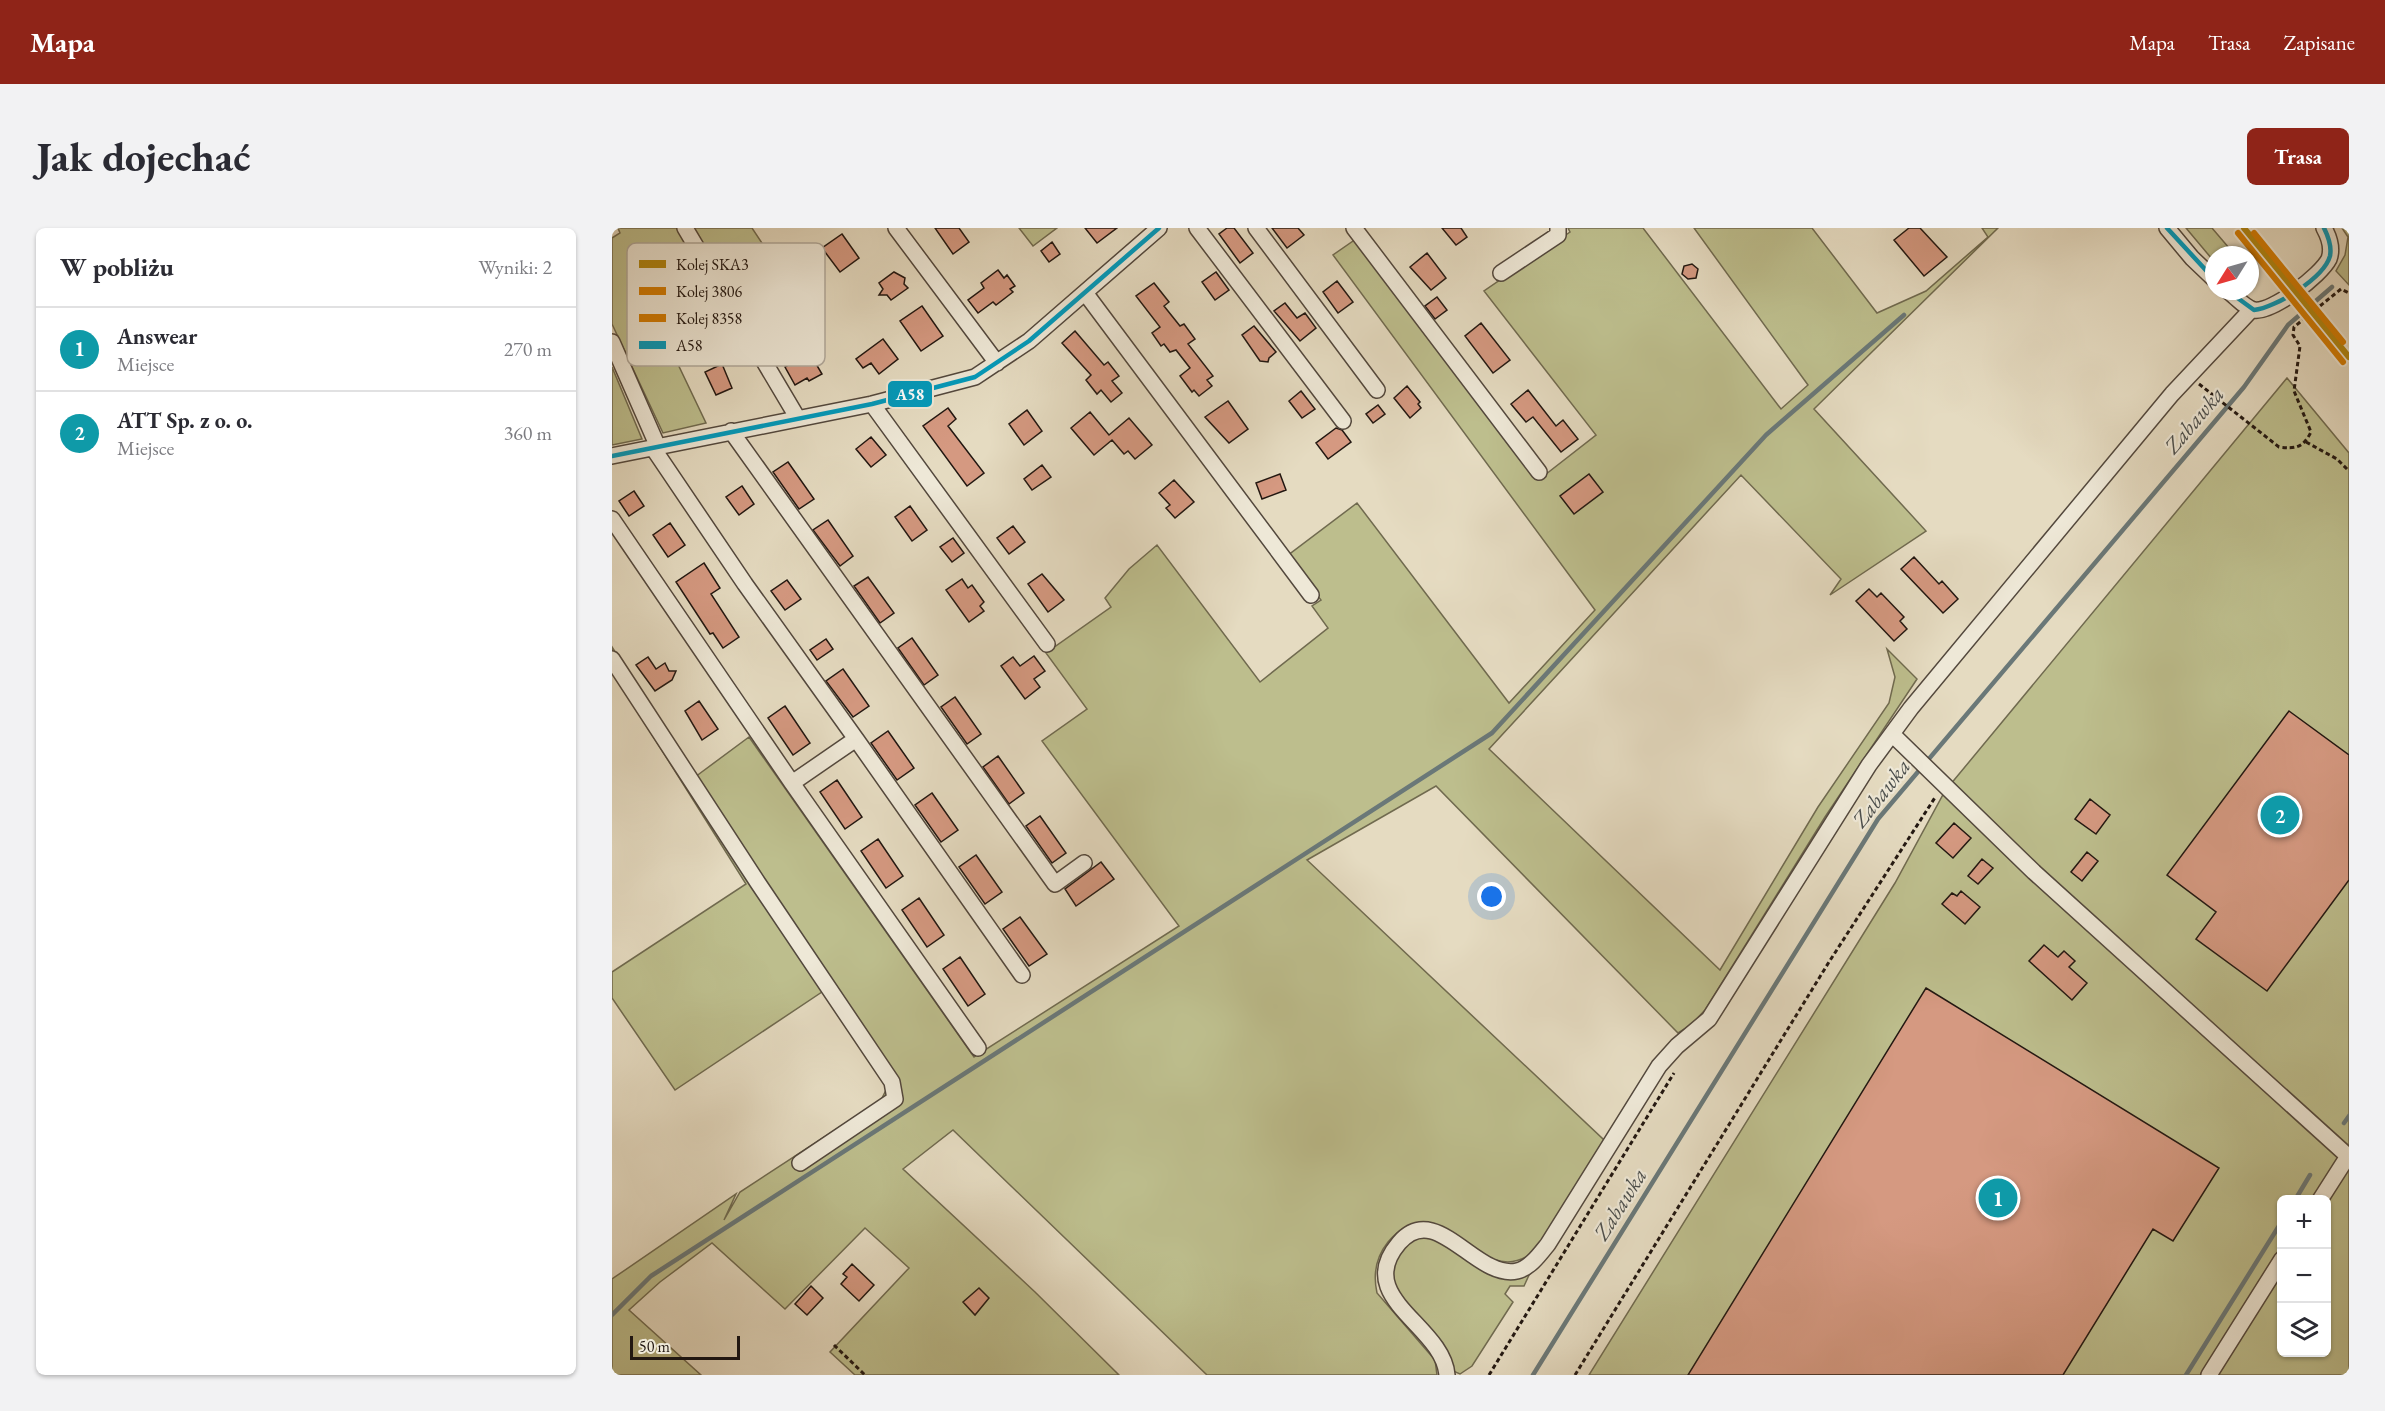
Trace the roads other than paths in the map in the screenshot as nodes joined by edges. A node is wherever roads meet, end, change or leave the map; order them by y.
1 (685, 228) edge
2 (896, 228) edge
3 (1197, 228) edge
4 (1256, 228) edge
5 (1354, 228) edge
6 (1558, 228) edge
7 (2167, 228) edge
8 (2324, 228) edge
9 (1153, 230) edge
10 (694, 243) edge
11 (2205, 270) edge
12 (1501, 273) dead end
13 (1086, 294) junction
14 (2239, 300) edge
15 (2251, 310) junction
16 (612, 342) edge
17 (997, 363) junction
18 (767, 366) edge
19 (1377, 390) dead end
20 (872, 404) junction
21 (797, 417) junction
22 (1343, 421) dead end
23 (731, 431) junction
24 (655, 448) junction
25 (612, 456) edge
26 (1539, 472) dead end
27 (612, 519) edge
28 (1311, 595) dead end
29 (1047, 644) dead end
30 (612, 659) edge
31 (1892, 734) junction
32 (856, 739) junction
33 (792, 783) junction
34 (1084, 863) dead end
35 (1022, 975) dead end
36 (978, 1048) dead end
37 (2348, 1157) edge
38 (800, 1163) dead end
39 (2323, 1195) edge
40 (2277, 1267) edge
41 (1447, 1375) edge
42 (2209, 1375) edge

1 - 10 street
2 - 17 street
3 - 22 street
4 - 19 street
5 - 26 street
6 - 12 street
7 - 11 street
8 - 15 street
9 - 13 street
13 - 17 street
13 - 28 street
14 - 15 street
15 - 31 street
16 - 24 street
17 - 20 street
18 - 21 street
20 - 21 street
20 - 29 street
21 - 23 street
23 - 24 street
23 - 34 street
24 - 25 street
24 - 32 street
27 - 33 street
30 - 38 street
31 - 37 street
31 - 41 street
32 - 33 street
32 - 35 street
33 - 36 street
37 - 39 street
40 - 42 street

